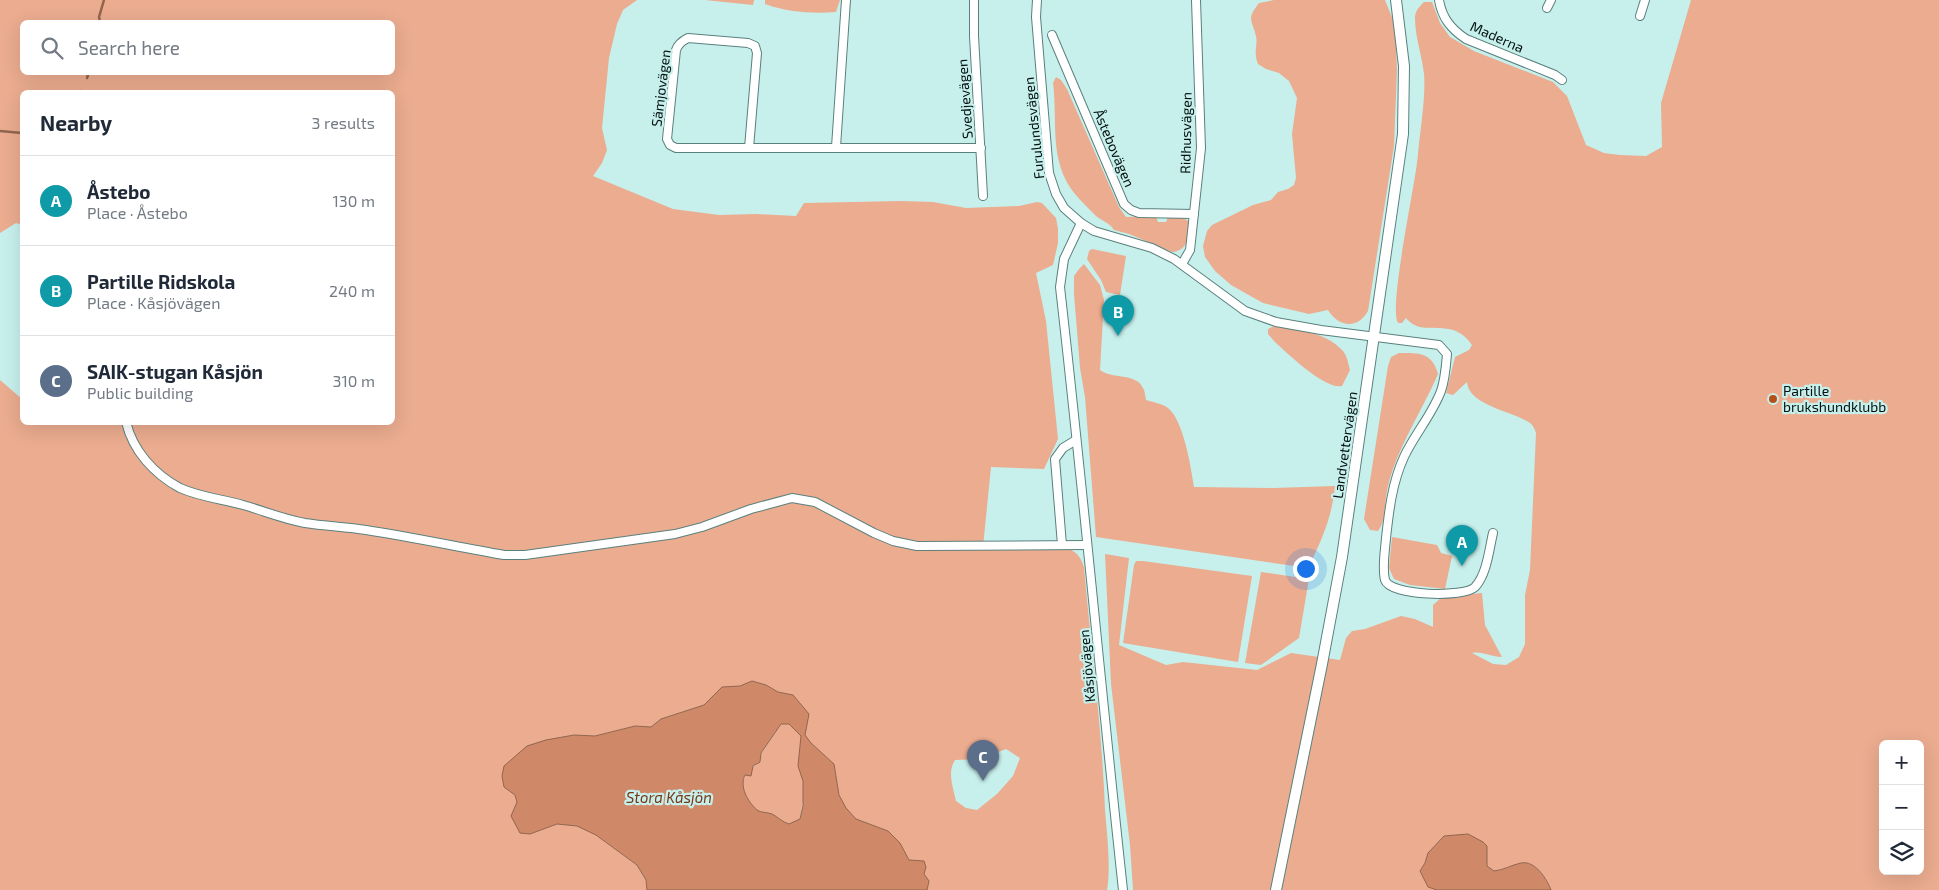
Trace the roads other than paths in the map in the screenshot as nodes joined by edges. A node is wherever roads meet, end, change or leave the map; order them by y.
1 (846, 0) edge
2 (974, 0) edge
3 (1037, 0) edge
4 (1196, 0) edge
5 (1396, 0) edge
6 (1440, 0) edge
7 (1645, 0) edge
8 (1640, 16) dead end
9 (1052, 35) dead end
10 (1562, 80) dead end
11 (836, 147) junction
12 (750, 148) junction
13 (981, 148) junction
14 (983, 196) dead end
15 (1194, 214) junction
16 (1081, 223) junction
17 (1182, 264) junction
18 (1375, 336) junction
19 (127, 425) edge
20 (1076, 440) junction
21 (1493, 533) dead end
22 (1087, 545) junction
23 (1062, 546) junction
24 (1123, 890) edge
25 (1276, 890) edge

1 - 11 street
2 - 13 street, Svedjevägen
3 - 16 street, Furulundsvägen
4 - 15 street, Ridhusvägen
5 - 18 street, Landvettervägen
6 - 10 street, Maderna
7 - 8 street
9 - 15 street, Åstebovägen
11 - 12 street, Sämjovägen
11 - 13 street, Sämjovägen
12 - 12 street, Sämjovägen
13 - 14 street, Svedjevägen
15 - 17 street, Ridhusvägen
16 - 17 street, Furulundsvägen
16 - 20 street, Kåsjövägen
17 - 18 street, Furulundsvägen
18 - 21 street, Furulundsvägen
18 - 25 street, Landvettervägen
19 - 23 street
20 - 22 street, Kåsjövägen
20 - 23 street
22 - 23 street
22 - 24 street, Kåsjövägen

